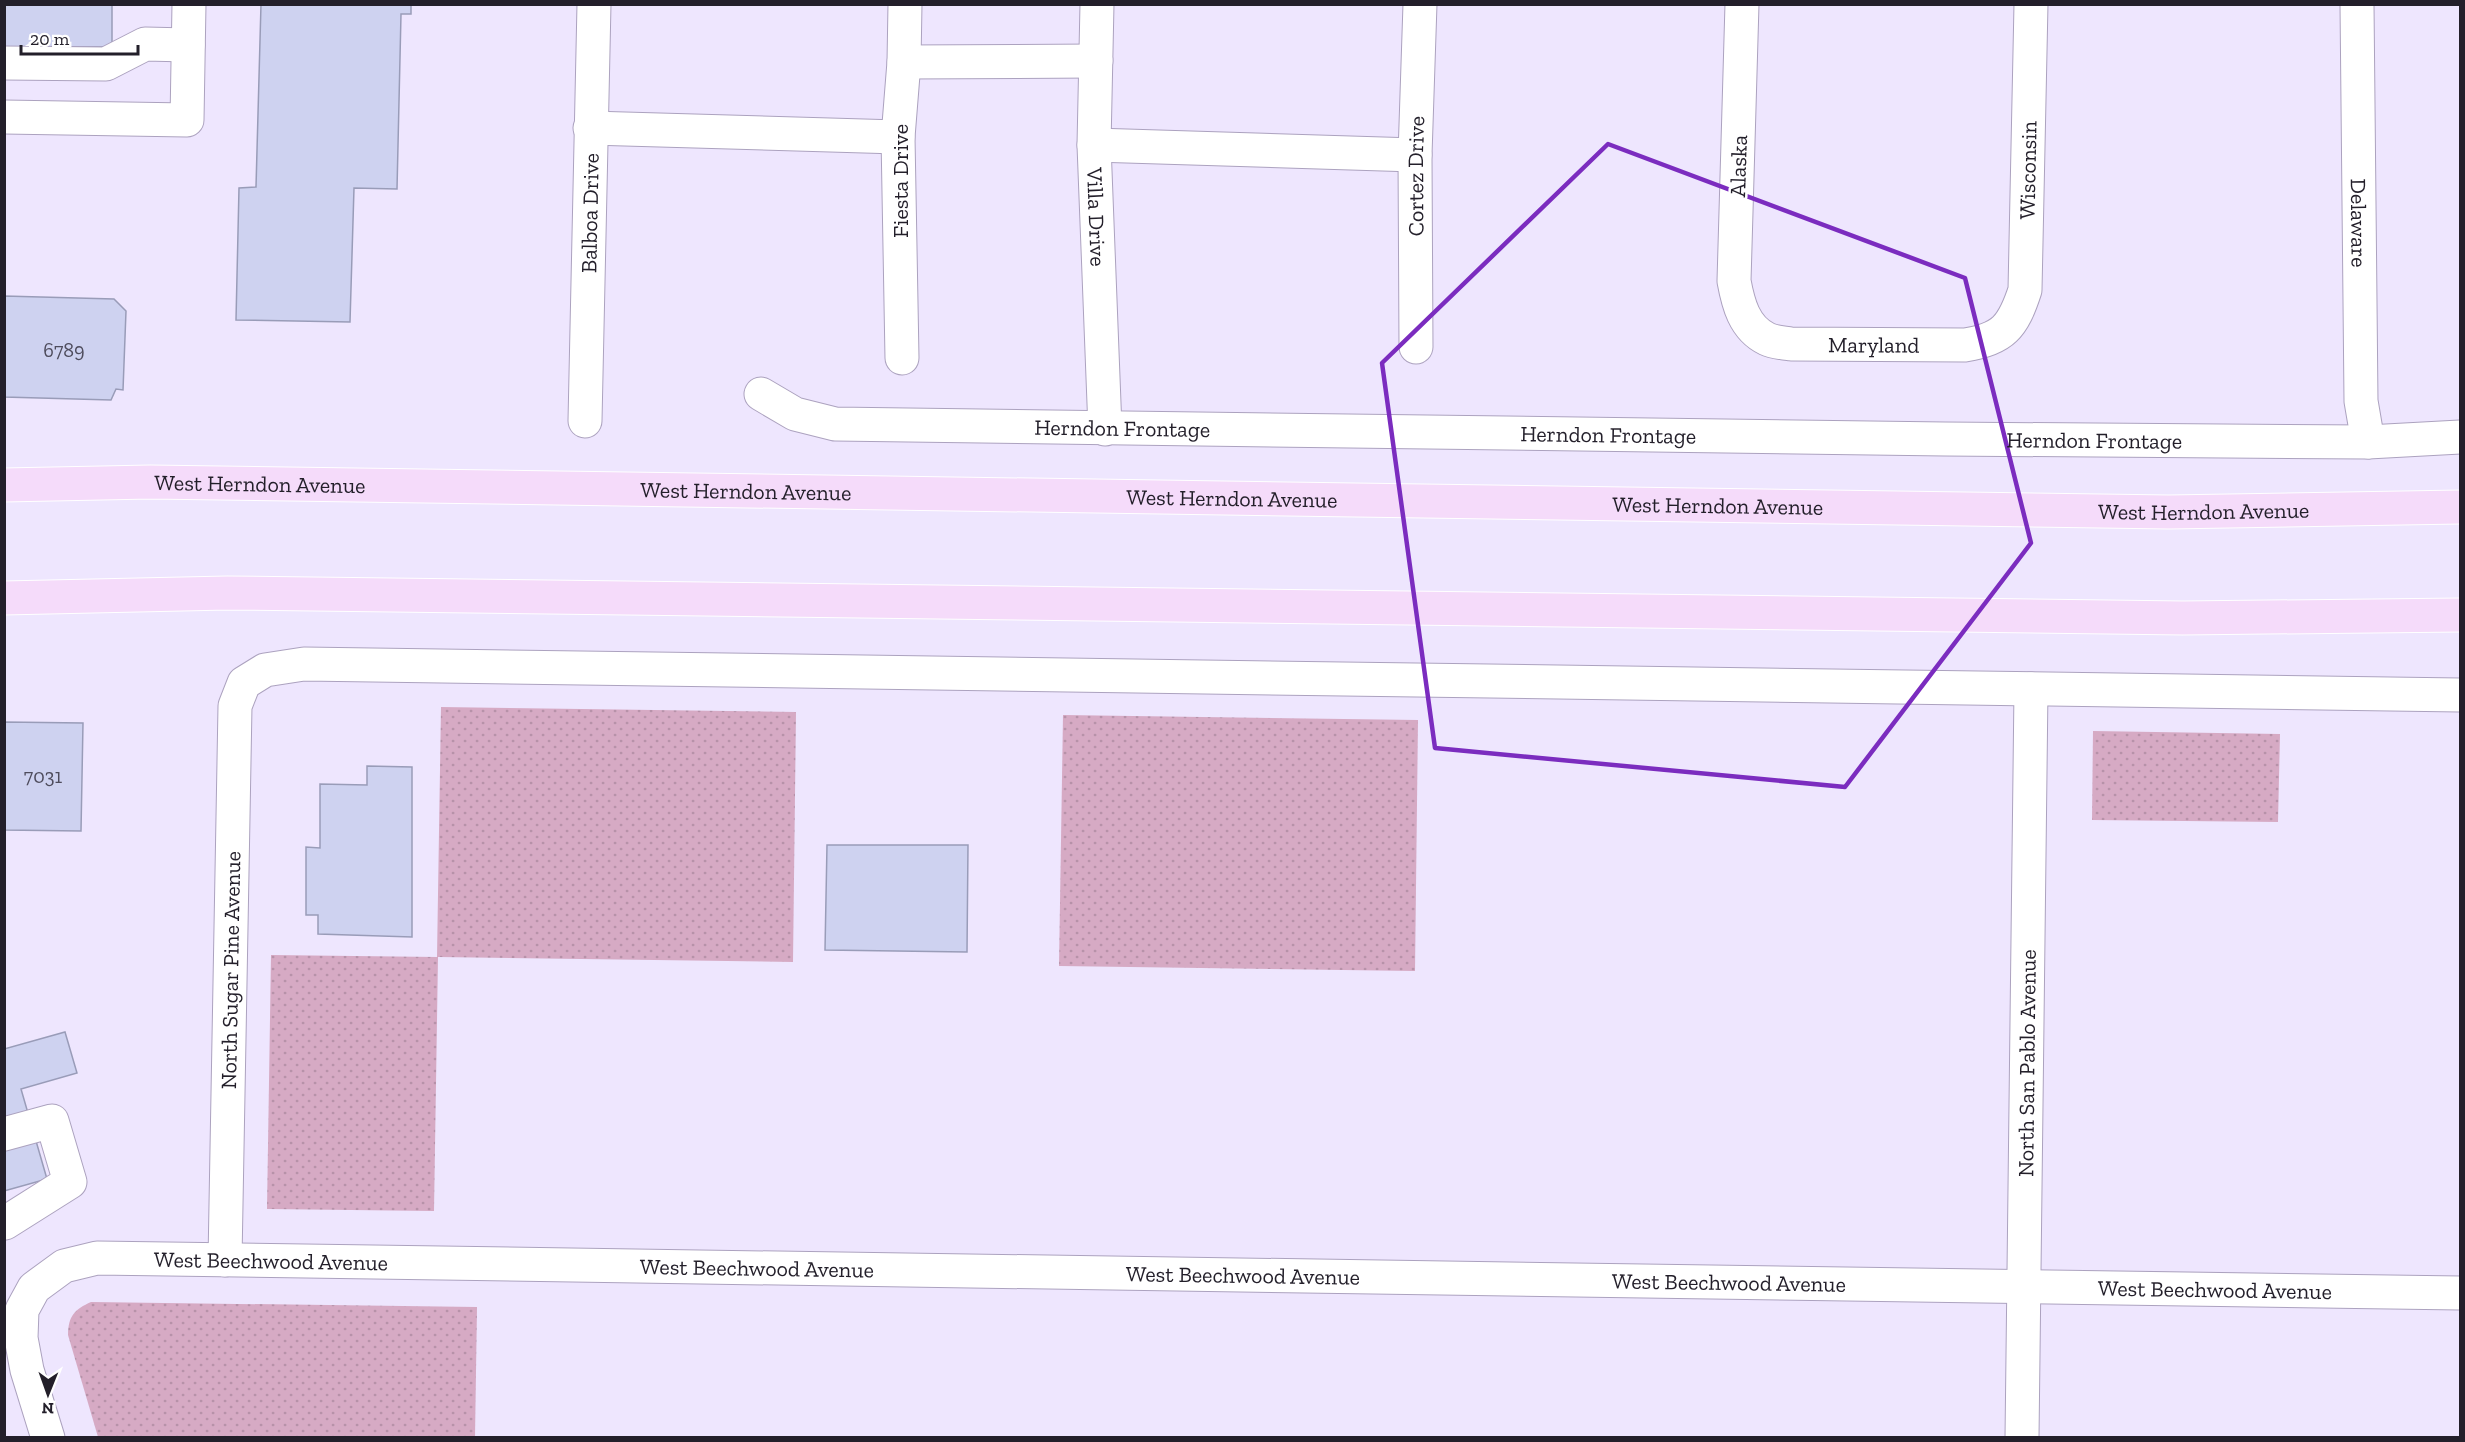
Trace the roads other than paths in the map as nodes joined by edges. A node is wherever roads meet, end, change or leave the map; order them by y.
1 (189, 4) edge
2 (594, 4) edge
3 (905, 4) edge
4 (1097, 4) edge
5 (1420, 4) edge
6 (1743, 4) edge
7 (2031, 4) edge
8 (2357, 4) edge
9 (188, 45) junction
10 (1096, 61) junction
11 (904, 62) junction
12 (4, 63) edge
13 (4, 117) edge
14 (590, 128) junction
15 (898, 137) junction
16 (1094, 145) junction
17 (1415, 155) junction
18 (1749, 324) joint
19 (2004, 332) joint
20 (1416, 347) dead end
21 (902, 358) dead end
22 (761, 394) dead end
23 (585, 421) dead end
24 (1106, 429) junction
25 (2460, 437) edge
26 (2368, 442) junction
27 (4, 485) edge
28 (2460, 507) edge
29 (4, 598) edge
30 (2460, 615) edge
31 (2031, 689) junction
32 (2460, 695) edge
33 (4, 1134) edge
34 (5, 1223) edge
35 (225, 1260) junction
36 (2025, 1286) junction
37 (2460, 1293) edge
38 (48, 1437) edge
39 (2022, 1437) edge

1 - 9 street
2 - 14 street, Balboa Drive
3 - 11 street, Fiesta Drive
4 - 10 street, Villa Drive
5 - 17 street, Cortez Drive
6 - 18 street, Alaska
7 - 19 street, Wisconsin
8 - 26 street, Delaware
9 - 12 street
9 - 13 street
10 - 11 street
10 - 16 street, Villa Drive
11 - 15 street, Fiesta Drive
14 - 15 street
14 - 23 street, Balboa Drive
15 - 21 street, Fiesta Drive
16 - 17 street
16 - 24 street, Villa Drive
17 - 20 street, Cortez Drive
18 - 19 street, Maryland
22 - 24 street, Herndon Frontage
24 - 26 street, Herndon Frontage
25 - 26 street, Herndon Frontage
27 - 28 main road, West Herndon Avenue
29 - 30 main road
31 - 32 street
31 - 35 street, North Sugar Pine Avenue
31 - 36 street, North San Pablo Avenue
33 - 34 street
35 - 36 street, West Beechwood Avenue
35 - 38 street, West Beechwood Avenue
36 - 37 street, West Beechwood Avenue
36 - 39 street, North San Pablo Avenue

